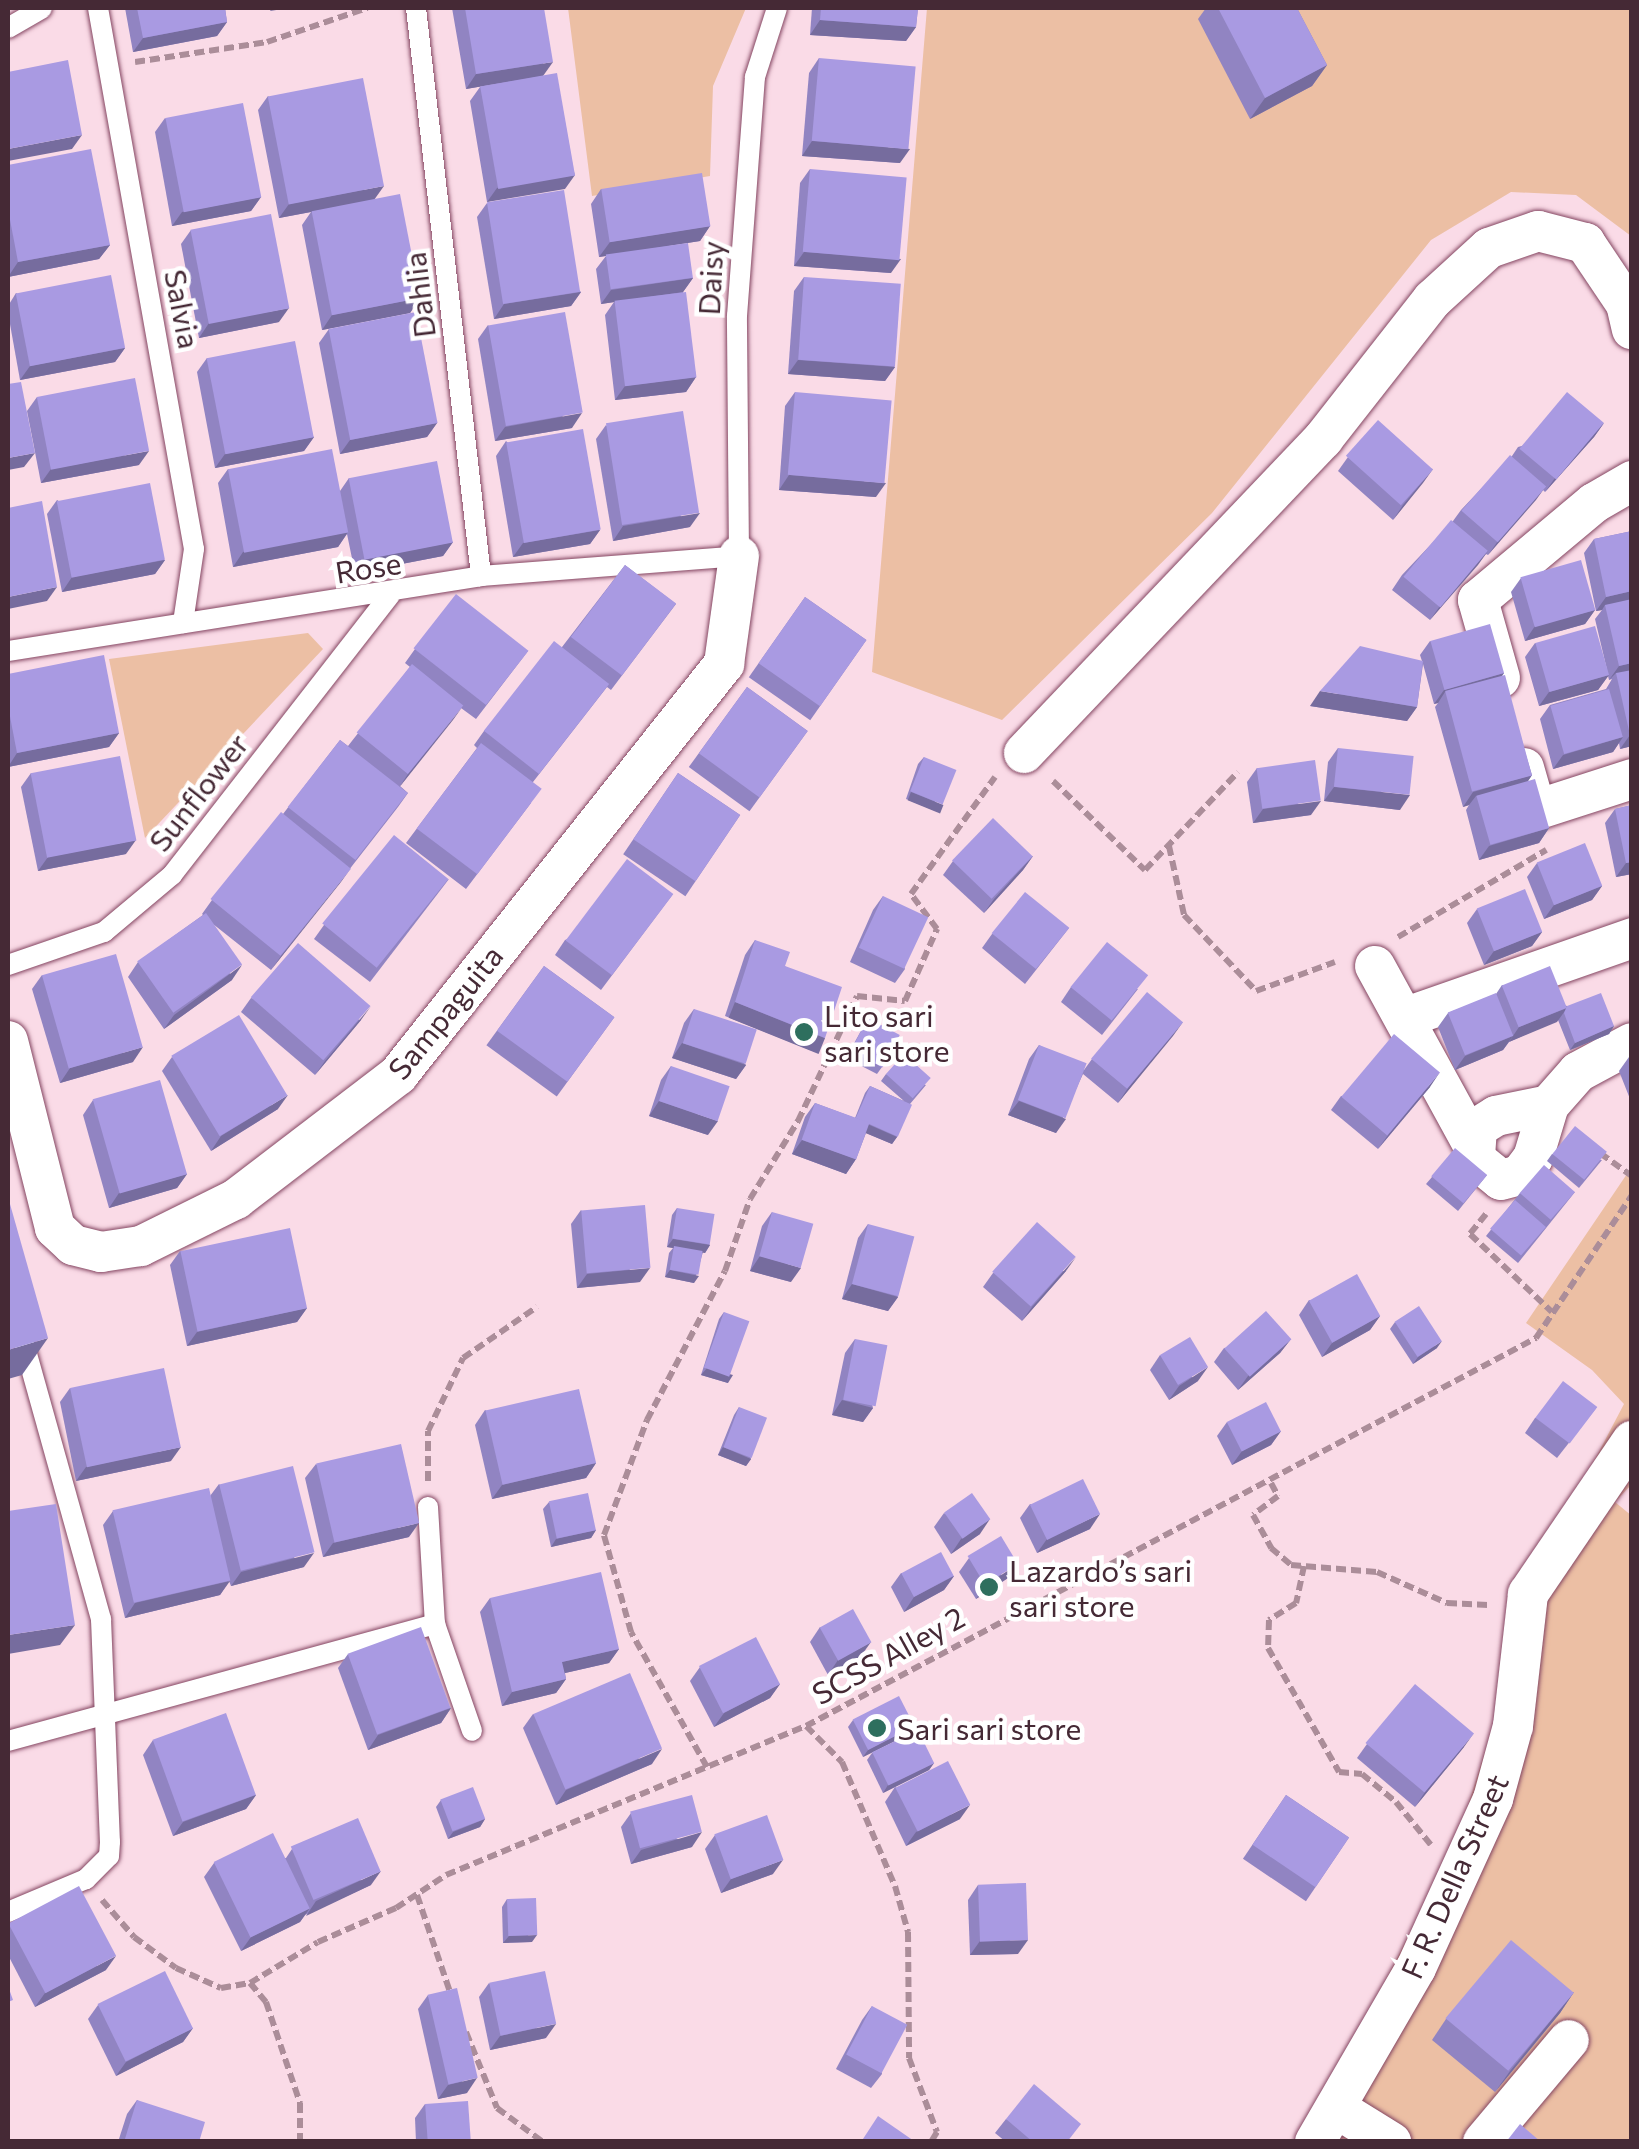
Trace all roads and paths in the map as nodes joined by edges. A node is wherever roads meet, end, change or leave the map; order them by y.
1 (42, 8) edge
2 (98, 8) edge
3 (367, 8) edge
4 (416, 8) edge
5 (778, 8) edge
6 (8, 28) edge
7 (117, 112) junction
8 (1632, 329) edge
9 (1632, 480) edge
10 (739, 556) junction
11 (481, 576) junction
12 (390, 595) junction
13 (183, 623) junction
14 (8, 650) edge
15 (1024, 753) junction
16 (1238, 772) dead end
17 (1632, 780) edge
18 (1536, 810) junction
19 (1169, 846) junction
20 (1632, 938) edge
21 (1368, 956) junction
22 (8, 966) edge
23 (1404, 1018) junction
24 (8, 1041) edge
25 (1632, 1042) edge
26 (1547, 1110) junction
27 (1472, 1143) junction
28 (1632, 1176) edge
29 (1632, 1195) edge
30 (1470, 1234) dead end
31 (8, 1286) edge
32 (537, 1307) dead end
33 (1552, 1312) junction
34 (1632, 1441) edge
35 (1271, 1483) junction
36 (428, 1507) joint
37 (1304, 1566) junction
38 (1521, 1612) junction
39 (435, 1624) junction
40 (108, 1718) junction
41 (806, 1726) junction
42 (472, 1731) dead end
43 (8, 1741) edge
44 (707, 1767) junction
45 (1458, 1878) junction
46 (86, 1879) junction
47 (417, 1895) junction
48 (8, 1912) edge
49 (250, 1982) junction
50 (456, 2008) edge
51 (462, 2024) edge
52 (1569, 2040) dead end
53 (1326, 2125) edge
54 (300, 2142) edge
55 (543, 2142) edge
56 (930, 2142) edge
57 (1390, 2142) edge
58 (1483, 2142) edge

1 - 6 lane
2 - 7 lane, Salvia
3 - 7 path
4 - 11 lane, Dahlia
5 - 10 lane, Daisy
7 - 13 lane, Salvia
8 - 15 street
9 - 18 street
10 - 11 lane, Rose
10 - 24 street, Sampaguita
11 - 12 lane, Rose
12 - 13 lane, Rose
12 - 22 lane, Sunflower
13 - 14 lane, Rose
15 - 19 path
15 - 44 path
16 - 19 path
17 - 18 street
18 - 21 path
19 - 21 path
20 - 23 street
21 - 23 street
23 - 27 street
25 - 26 street
26 - 27 street
26 - 27 street
26 - 28 path
29 - 33 path
30 - 33 path
31 - 40 lane
32 - 36 path
33 - 35 path, SCSS Alley 2
34 - 38 street, F. R. Della Street
35 - 37 path
35 - 41 path, SCSS Alley 2
36 - 39 lane
37 - 38 path
37 - 45 path
38 - 45 street, F. R. Della Street
39 - 40 lane
39 - 42 lane
40 - 43 lane
40 - 46 lane
41 - 44 path, SCSS Alley 2
41 - 56 path
44 - 47 path, SCSS Alley 2
45 - 53 street, F. R. Della Street
46 - 48 lane
46 - 49 path
47 - 49 path, SCSS Alley 2
47 - 50 path
49 - 54 path
51 - 55 path
52 - 58 street
53 - 57 street

